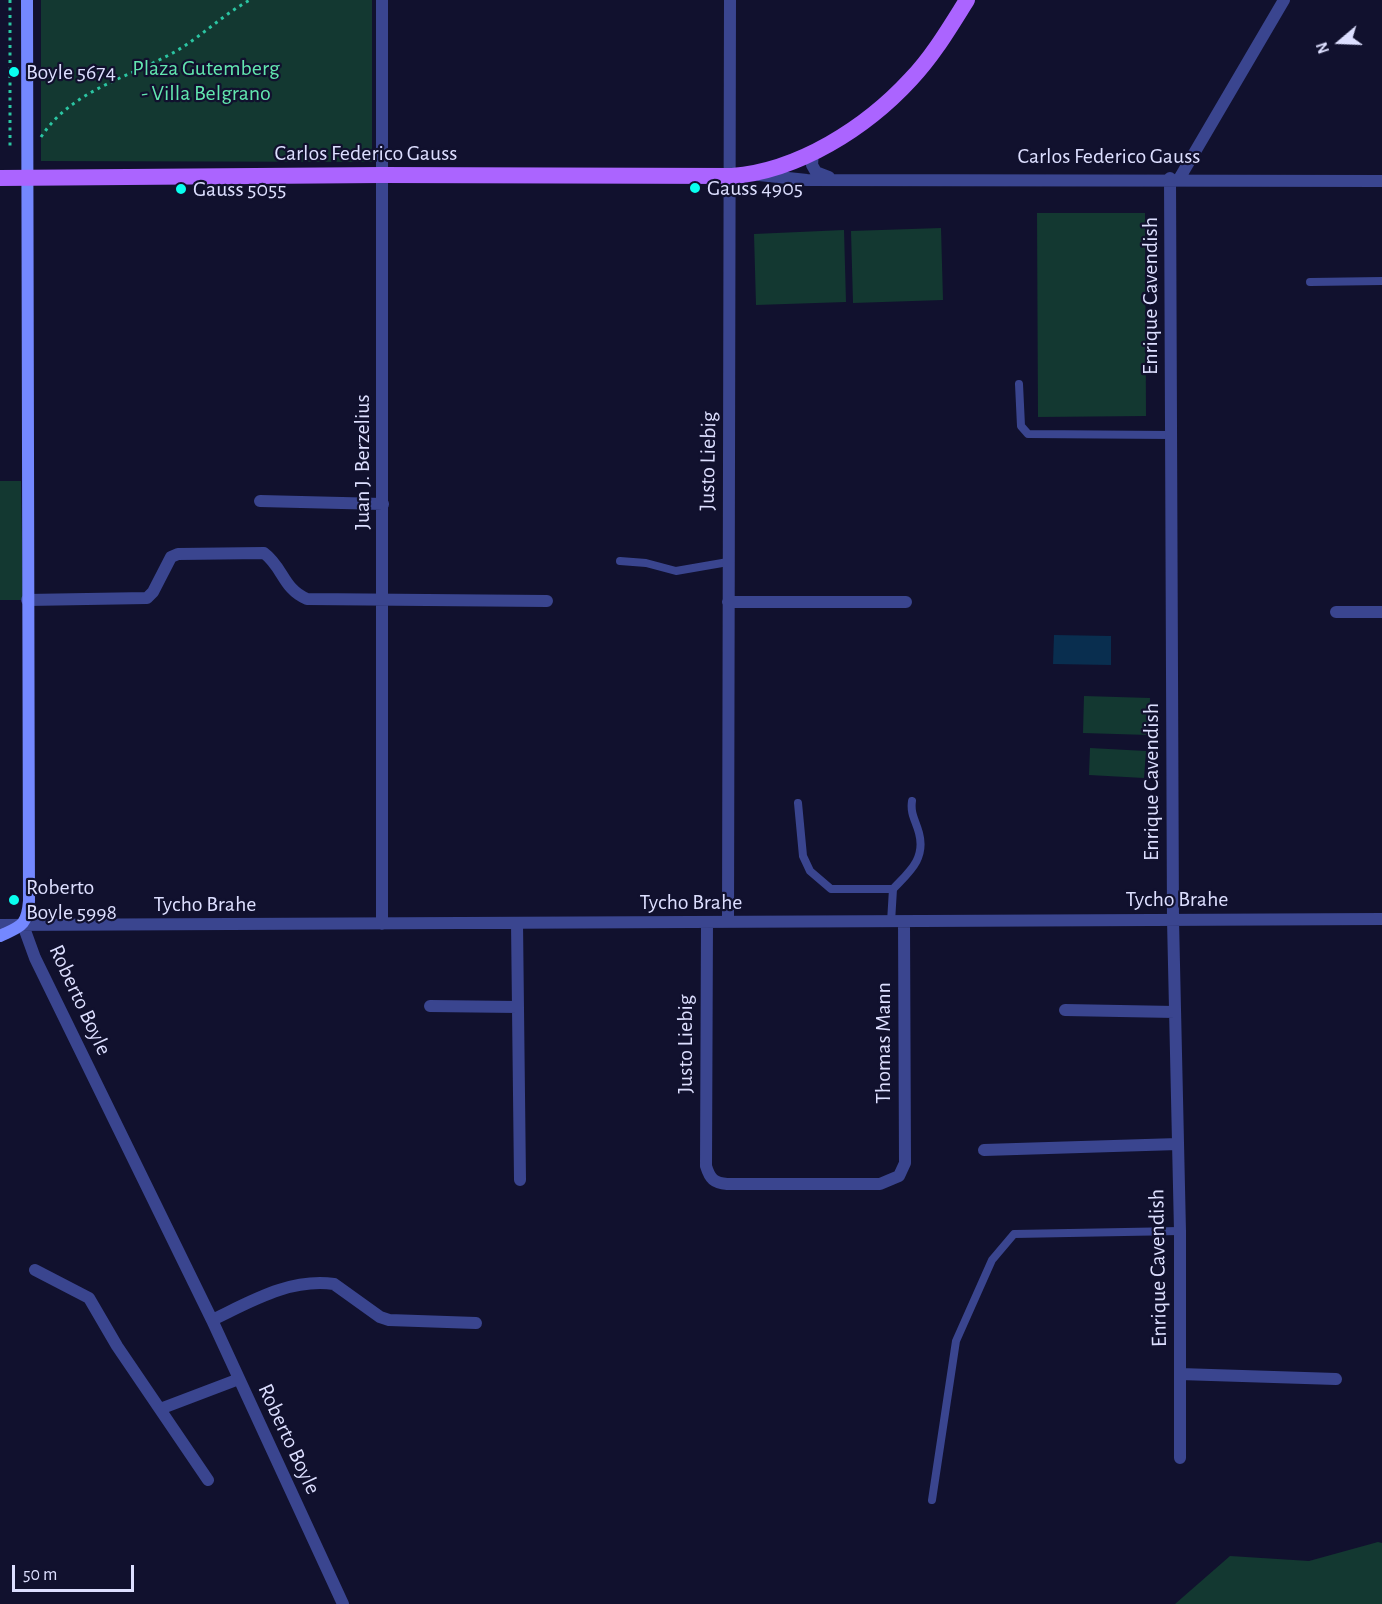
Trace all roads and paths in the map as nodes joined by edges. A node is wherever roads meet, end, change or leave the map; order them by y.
1 (10, 0) edge
2 (27, 0) edge
3 (250, 0) edge
4 (382, 0) edge
5 (730, 0) edge
6 (967, 0) edge
7 (1284, 0) edge
8 (39, 141) dead end
9 (10, 149) dead end
10 (813, 152) junction
11 (752, 174) junction
12 (382, 175) junction
13 (732, 176) junction
14 (0, 178) edge
15 (29, 178) junction
16 (1175, 178) junction
17 (836, 179) junction
18 (1382, 180) edge
19 (1382, 281) edge
20 (1310, 282) dead end
21 (1019, 384) dead end
22 (1172, 435) junction
23 (260, 501) dead end
24 (383, 504) junction
25 (620, 561) dead end
26 (728, 562) junction
27 (27, 600) junction
28 (383, 601) junction
29 (547, 601) dead end
30 (728, 602) junction
31 (906, 602) dead end
32 (1336, 612) dead end
33 (1382, 612) edge
34 (912, 801) dead end
35 (798, 803) dead end
36 (893, 889) junction
37 (1382, 919) edge
38 (1173, 920) junction
39 (706, 922) junction
40 (728, 922) junction
41 (898, 922) junction
42 (517, 923) junction
43 (382, 924) junction
44 (0, 925) edge
45 (23, 925) junction
46 (0, 936) edge
47 (430, 1006) dead end
48 (518, 1007) junction
49 (1065, 1010) dead end
50 (1175, 1012) junction
51 (1178, 1144) junction
52 (984, 1149) dead end
53 (706, 1166) joint
54 (520, 1180) dead end
55 (1180, 1231) junction
56 (35, 1270) dead end
57 (212, 1320) junction
58 (477, 1323) dead end
59 (1180, 1374) junction
60 (238, 1379) junction
61 (1336, 1379) dead end
62 (160, 1409) junction
63 (1180, 1458) dead end
64 (208, 1480) dead end
65 (932, 1500) dead end
66 (343, 1604) edge

1 - 9 path
2 - 15 main road, Roberto Boyle
3 - 8 path
4 - 12 street, Juan J. Berzelius
5 - 13 street, Justo Liebig
6 - 10 main road, Carlos Federico Gauss
7 - 16 street
10 - 11 main road, Carlos Federico Gauss
10 - 17 street
11 - 13 main road, Carlos Federico Gauss
11 - 17 street, Carlos Federico Gauss
12 - 13 main road, Carlos Federico Gauss
12 - 15 main road, Carlos Federico Gauss
12 - 24 street, Juan J. Berzelius
13 - 26 street, Justo Liebig
14 - 15 main road, Carlos Federico Gauss
15 - 27 main road, Roberto Boyle
16 - 17 street, Carlos Federico Gauss
16 - 18 street, Carlos Federico Gauss
16 - 22 street, Enrique Cavendish
19 - 20 lane
21 - 22 lane
22 - 38 street, Enrique Cavendish
23 - 24 street
24 - 28 street, Juan J. Berzelius
25 - 26 lane
26 - 30 street, Justo Liebig
27 - 28 street
27 - 45 main road, Roberto Boyle
28 - 29 street
28 - 43 street, Juan J. Berzelius
30 - 31 street
30 - 40 street, Justo Liebig
32 - 33 street
34 - 36 lane
35 - 36 lane
36 - 41 lane
37 - 38 street, Tycho Brahe
38 - 41 street, Tycho Brahe
38 - 50 street, Enrique Cavendish
39 - 40 street, Tycho Brahe
39 - 42 street, Tycho Brahe
39 - 53 street, Justo Liebig
40 - 41 street, Tycho Brahe
41 - 53 street, Thomas Mann
42 - 43 street, Tycho Brahe
42 - 48 street
43 - 45 street, Tycho Brahe
44 - 45 street, Tycho Brahe
45 - 46 main road
45 - 57 street, Roberto Boyle
47 - 48 street
48 - 54 street
49 - 50 street
50 - 51 street, Enrique Cavendish
51 - 52 street
51 - 55 street, Enrique Cavendish
55 - 59 street, Enrique Cavendish
55 - 65 lane
56 - 62 street
57 - 58 street
57 - 60 street, Roberto Boyle
59 - 61 street
59 - 63 street, Enrique Cavendish
60 - 62 street
60 - 66 street, Roberto Boyle
62 - 64 street

